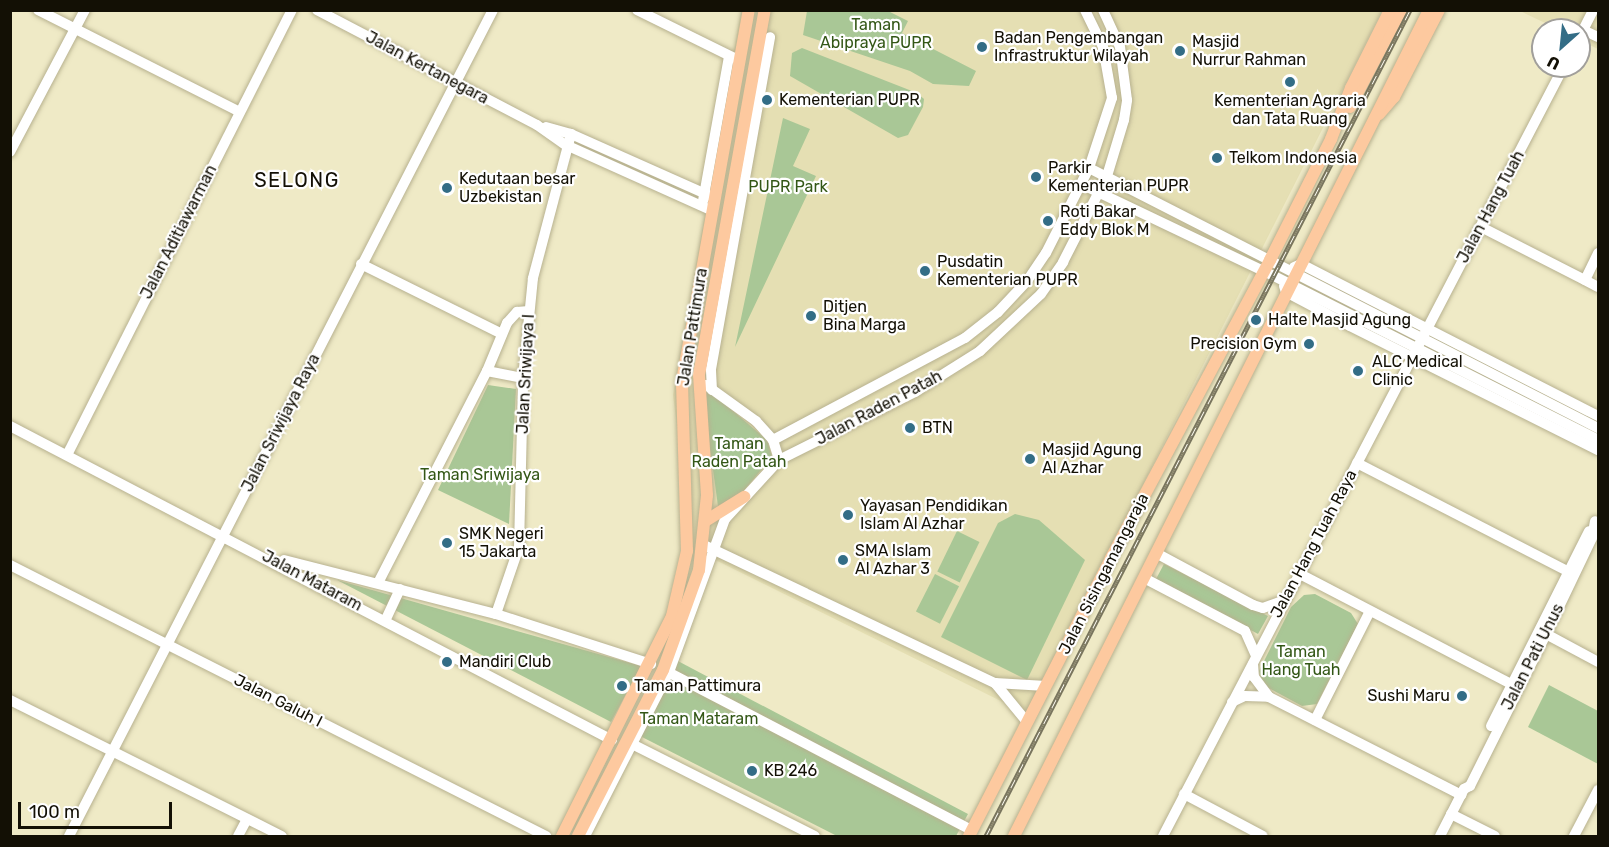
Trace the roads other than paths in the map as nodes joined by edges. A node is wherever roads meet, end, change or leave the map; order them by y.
1 (38, 10) edge
2 (85, 10) edge
3 (292, 10) edge
4 (317, 10) edge
5 (493, 10) edge
6 (638, 10) edge
7 (749, 10) edge
8 (765, 10) edge
9 (1085, 10) edge
10 (1103, 10) edge
11 (1390, 10) edge
12 (1401, 10) edge
13 (1429, 10) edge
14 (1439, 10) edge
15 (75, 30) junction
16 (770, 37) dead end
17 (734, 58) junction
18 (1558, 78) edge
19 (453, 82) junction
20 (240, 112) junction
21 (1373, 118) junction
22 (1340, 120) junction
23 (537, 125) junction
24 (15, 132) edge
25 (571, 134) junction
26 (566, 145) junction
27 (10, 152) edge
28 (1089, 168) junction
29 (1107, 176) junction
30 (1081, 184) junction
31 (1100, 193) junction
32 (709, 203) junction
33 (1481, 227) junction
34 (1599, 253) edge
35 (361, 264) junction
36 (1267, 266) junction
37 (1291, 277) junction
38 (1585, 280) junction
39 (1599, 287) edge
40 (698, 290) junction
41 (714, 292) junction
42 (529, 310) junction
43 (1357, 310) junction
44 (694, 314) junction
45 (709, 317) junction
46 (502, 334) junction
47 (1419, 343) junction
48 (487, 371) junction
49 (699, 375) junction
50 (523, 378) junction
51 (1496, 382) junction
52 (711, 390) junction
53 (1561, 415) junction
54 (1599, 416) edge
55 (10, 426) edge
56 (1599, 428) edge
57 (773, 440) junction
58 (1599, 440) edge
59 (1599, 450) edge
60 (67, 455) junction
61 (779, 460) junction
62 (1357, 463) junction
63 (744, 497) junction
64 (1597, 518) edge
65 (707, 520) junction
66 (224, 536) junction
67 (709, 546) junction
68 (260, 553) junction
69 (1156, 553) junction
70 (10, 565) edge
71 (1566, 571) junction
72 (1298, 573) junction
73 (1144, 578) junction
74 (378, 583) junction
75 (400, 589) junction
76 (1285, 600) junction
77 (1370, 610) junction
78 (496, 614) junction
79 (386, 619) junction
80 (1546, 634) junction
81 (167, 645) junction
82 (1254, 659) junction
83 (1599, 662) edge
84 (651, 664) junction
85 (666, 671) junction
86 (995, 683) junction
87 (1511, 684) junction
88 (1046, 686) junction
89 (1269, 697) junction
90 (10, 700) edge
91 (1232, 702) junction
92 (1315, 720) junction
93 (1027, 722) junction
94 (612, 740) junction
95 (630, 743) junction
96 (112, 751) junction
97 (1599, 790) edge
98 (1462, 792) junction
99 (1184, 794) junction
100 (1451, 814) junction
101 (247, 819) junction
102 (971, 833) edge
103 (69, 837) edge
104 (238, 837) edge
105 (282, 837) edge
106 (546, 837) edge
107 (562, 837) edge
108 (578, 837) edge
109 (585, 837) edge
110 (815, 837) edge
111 (1014, 837) edge
112 (1163, 837) edge
113 (1263, 837) edge
114 (1440, 837) edge
115 (1495, 837) edge
116 (1574, 837) edge

1 - 15 street
2 - 15 street
3 - 20 street, Jalan Aditiawarman
4 - 19 street, Jalan Kertanegara
5 - 19 street, Jalan Sriwijaya Raya
6 - 17 street
7 - 17 main road, Jalan Pattimura
8 - 41 main road, Jalan Pattimura
9 - 28 street, Jalan Raden Patah
10 - 29 street, Jalan Raden Patah
11 - 22 main road, Jalan Sisingamangaraja
12 - 22 main road, Jalan Sisingamangaraja
13 - 21 main road
14 - 21 main road
15 - 20 street
15 - 24 street
16 - 52 street, Jalan Pattimura
17 - 32 main road, Jalan Pattimura
18 - 33 street, Jalan Hang Tuah
19 - 23 street, Jalan Kertanegara
19 - 35 street, Jalan Sriwijaya Raya
20 - 60 street, Jalan Aditiawarman
21 - 37 main road
22 - 36 main road, Jalan Sisingamangaraja
23 - 25 street, Jalan Kertanegara
23 - 26 street, Jalan Kertanegara
24 - 27 street
25 - 26 street, Jalan Sriwijaya I
25 - 32 street, Jalan Kertanegara
26 - 32 street, Jalan Kertanegara
26 - 42 street, Jalan Sriwijaya I
28 - 29 street
28 - 30 street, Jalan Raden Patah
29 - 31 street, Jalan Raden Patah
29 - 36 street
30 - 31 street
30 - 57 street, Jalan Raden Patah
31 - 36 street
31 - 61 street, Jalan Raden Patah
32 - 40 main road, Jalan Pattimura
33 - 38 street
33 - 47 street, Jalan Hang Tuah
34 - 38 street
35 - 46 street
35 - 66 street, Jalan Sriwijaya Raya
36 - 37 street
36 - 88 main road, Jalan Sisingamangaraja
37 - 43 street
37 - 43 street
37 - 69 main road
38 - 39 street
40 - 41 main road
40 - 44 main road, Jalan Pattimura
41 - 45 main road, Jalan Pattimura
42 - 46 street
42 - 50 street, Jalan Sriwijaya I
43 - 47 street
43 - 47 street
44 - 45 main road
44 - 84 main road, Jalan Pattimura
45 - 49 main road, Jalan Pattimura
46 - 48 street
47 - 51 street
47 - 51 street
47 - 62 street, Jalan Hang Tuah Raya
48 - 50 street
48 - 74 street
49 - 52 street
49 - 65 main road, Jalan Pattimura
50 - 78 street, Jalan Sriwijaya I
51 - 53 street
51 - 53 street
52 - 57 street
53 - 54 street
53 - 56 street
53 - 58 street
53 - 59 street
55 - 60 street, Jalan Mataram
57 - 61 street
60 - 66 street, Jalan Mataram
61 - 63 street, Jalan Raden Patah
62 - 71 street
62 - 72 street, Jalan Hang Tuah Raya
63 - 65 main road
63 - 67 street, Jalan Raden Patah
64 - 71 street, Jalan Pati Unus
64 - 80 street, Jalan Pati Unus
65 - 67 main road, Jalan Pattimura
66 - 68 street, Jalan Mataram
66 - 81 street, Jalan Sriwijaya Raya
67 - 85 main road, Jalan Pattimura
67 - 86 street
68 - 74 street
68 - 79 street, Jalan Mataram
69 - 73 main road
69 - 76 street
70 - 81 street, Jalan Galuh I
71 - 87 street, Jalan Pati Unus
72 - 76 street, Jalan Hang Tuah Raya
72 - 77 street
73 - 82 street
73 - 111 main road
74 - 75 street
75 - 78 street
75 - 79 street
76 - 82 street, Jalan Hang Tuah Raya
77 - 87 street
77 - 92 street
78 - 84 street
79 - 94 street, Jalan Mataram
80 - 83 street
80 - 98 street, Jalan Pati Unus
81 - 96 street, Jalan Sriwijaya Raya
81 - 106 street, Jalan Galuh I
82 - 89 street
82 - 91 street, Jalan Hang Tuah Raya
84 - 94 main road, Jalan Pattimura
85 - 95 main road, Jalan Pattimura
85 - 102 street
86 - 88 street
86 - 93 street
87 - 98 street, Jalan Pati Unus
88 - 93 main road, Jalan Sisingamangaraja
89 - 91 street
89 - 92 street
90 - 96 street
91 - 99 street, Jalan Hang Tuah Raya
92 - 98 street
93 - 102 main road, Jalan Sisingamangaraja
94 - 107 main road, Jalan Pattimura
95 - 108 main road, Jalan Pattimura
95 - 109 street, Jalan Pattimura
95 - 110 street
96 - 101 street
96 - 103 street, Jalan Sriwijaya Raya
97 - 116 street
98 - 100 street, Jalan Pati Unus
99 - 112 street, Jalan Hang Tuah Raya
99 - 113 street
100 - 114 street, Jalan Pati Unus
100 - 115 street
101 - 104 street
101 - 105 street

